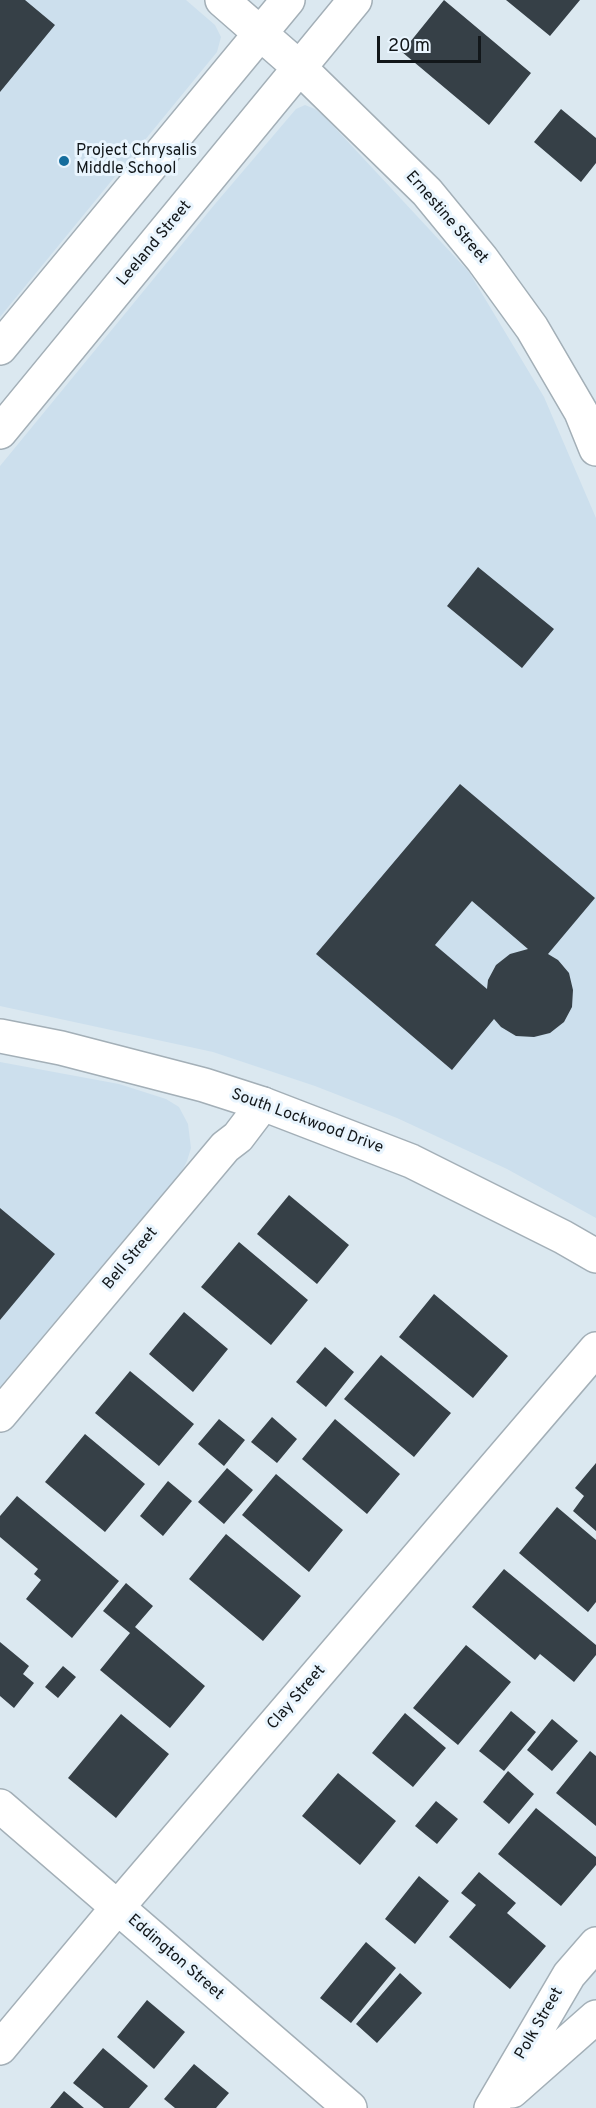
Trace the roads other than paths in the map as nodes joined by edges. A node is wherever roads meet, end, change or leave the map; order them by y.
1 (222, 0) edge
2 (288, 0) edge
3 (356, 0) edge
4 (260, 34) junction
5 (301, 69) junction
6 (0, 348) edge
7 (591, 406) edge
8 (0, 432) edge
9 (596, 449) edge
10 (0, 1036) edge
11 (263, 1104) junction
12 (596, 1256) edge
13 (596, 1349) edge
14 (0, 1415) edge
15 (0, 1806) edge
16 (117, 1908) junction
17 (596, 1944) edge
18 (596, 2017) edge
19 (0, 2048) edge
20 (350, 2108) edge
21 (492, 2108) edge

1 - 4 main road, Ernestine Street
2 - 4 main road
3 - 5 main road, Leeland Street
4 - 5 main road, Ernestine Street
4 - 6 main road
5 - 7 main road, Ernestine Street
5 - 8 main road, Leeland Street
7 - 9 main road, Ernestine Street
10 - 11 main road, South Lockwood Drive
11 - 12 main road, South Lockwood Drive
11 - 14 main road, Bell Street
13 - 16 main road, Clay Street
15 - 16 main road, Eddington Street
16 - 19 main road, Clay Street
16 - 20 main road, Eddington Street
17 - 21 main road, Polk Street
18 - 21 main road, Polk Street

